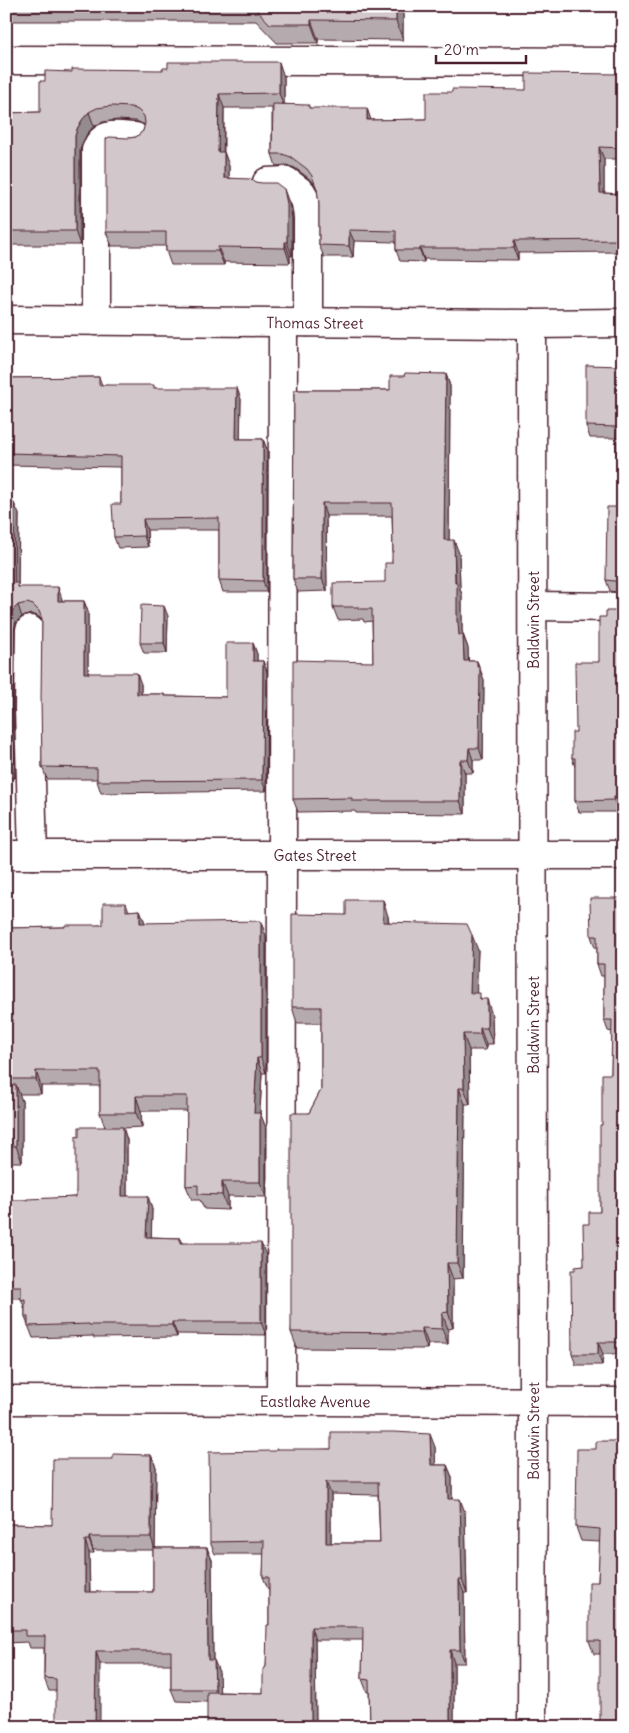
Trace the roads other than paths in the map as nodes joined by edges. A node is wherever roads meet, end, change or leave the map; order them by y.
1 (6, 60) edge
2 (623, 62) edge
3 (135, 137) edge
4 (267, 182) edge
5 (6, 320) edge
6 (96, 321) junction
7 (296, 322) junction
8 (623, 323) edge
9 (532, 324) junction
10 (532, 606) junction
11 (623, 607) edge
12 (30, 630) dead end
13 (6, 855) edge
14 (33, 855) junction
15 (283, 855) junction
16 (533, 855) junction
17 (623, 855) edge
18 (6, 1400) edge
19 (281, 1400) junction
20 (533, 1402) junction
21 (623, 1402) edge
22 (532, 1727) edge

1 - 2 street
3 - 6 street
4 - 7 street
5 - 6 street, Thomas Street
6 - 7 street, Thomas Street
7 - 9 street, Thomas Street
7 - 15 street
8 - 9 street, Thomas Street
9 - 10 street, Baldwin Street
10 - 11 street
10 - 16 street, Baldwin Street
12 - 14 street
13 - 14 street, Gates Street
14 - 15 street, Gates Street
15 - 16 street, Gates Street
15 - 19 street
16 - 17 street, Gates Street
16 - 20 street, Baldwin Street
18 - 19 street, Eastlake Avenue
19 - 20 street, Eastlake Avenue
20 - 21 street, Eastlake Avenue
20 - 22 street, Baldwin Street

